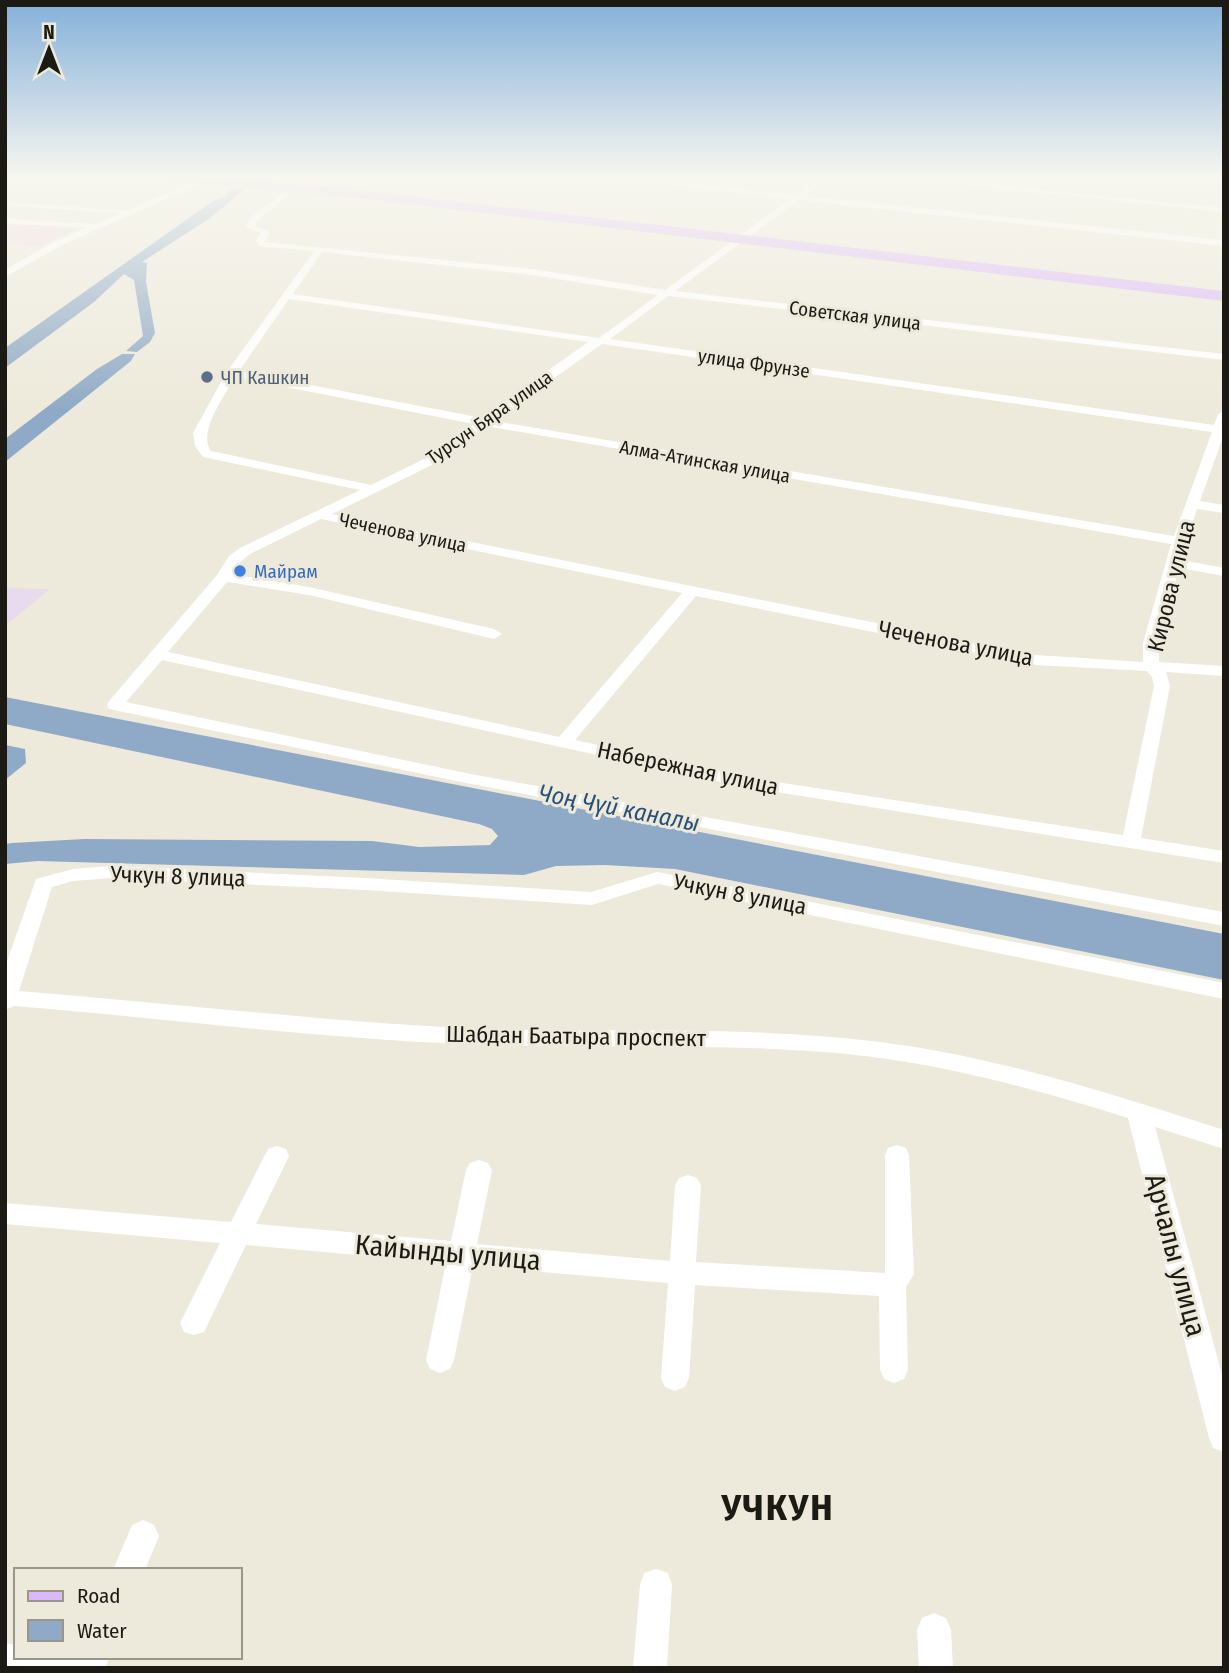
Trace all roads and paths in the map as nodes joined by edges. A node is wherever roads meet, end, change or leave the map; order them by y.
1 (42, 254) edge
2 (316, 254) edge
3 (367, 254) edge
4 (719, 254) edge
5 (860, 254) edge
6 (5, 274) edge
7 (665, 293) junction
8 (285, 296) junction
9 (1224, 296) edge
10 (601, 341) junction
11 (1224, 357) edge
12 (232, 373) junction
13 (485, 423) junction
14 (1222, 424) edge
15 (373, 489) junction
16 (1192, 504) junction
17 (1224, 509) edge
18 (319, 515) junction
19 (1179, 541) junction
20 (1173, 563) junction
21 (1224, 572) edge
22 (223, 577) junction
23 (692, 592) junction
24 (494, 634) dead end
25 (156, 654) junction
26 (1151, 666) junction
27 (1224, 671) edge
28 (564, 742) junction
29 (1130, 841) junction
30 (1224, 857) edge
31 (1224, 919) edge
32 (1224, 991) edge
33 (6, 1000) edge
34 (1139, 1112) junction
35 (1224, 1140) edge
36 (897, 1155) dead end
37 (277, 1156) dead end
38 (479, 1170) dead end
39 (688, 1185) dead end
40 (5, 1213) edge
41 (238, 1234) junction
42 (462, 1254) junction
43 (682, 1273) junction
44 (892, 1285) junction
45 (194, 1323) dead end
46 (440, 1360) dead end
47 (894, 1370) dead end
48 (675, 1378) dead end
49 (1224, 1438) edge
50 (143, 1536) dead end
51 (130, 1568) edge
52 (656, 1585) dead end
53 (934, 1630) dead end
54 (5, 1660) edge
55 (63, 1668) edge
56 (649, 1668) edge
57 (936, 1668) edge

1 - 6 street
2 - 8 street
3 - 7 street, Советская улица
4 - 7 street, Турсун Бяра улица
5 - 9 main road
7 - 10 street, Турсун Бяра улица
7 - 11 street, Советская улица
8 - 10 street, улица Фрунзе
8 - 12 street
10 - 13 street, Турсун Бяра улица
10 - 14 street, улица Фрунзе
12 - 13 street, Алма-Атинская улица
12 - 15 street, Чеченова улица
13 - 15 street, Турсун Бяра улица
13 - 19 street, Алма-Атинская улица
14 - 16 street, Кирова улица
15 - 18 street, Турсун Бяра улица
16 - 17 street
16 - 19 street, Кирова улица
18 - 22 street, Турсун Бяра улица
18 - 23 street, Чеченова улица
19 - 20 street, Кирова улица
20 - 21 street
20 - 26 street, Кирова улица
22 - 24 street
22 - 25 street, Турсун Бяра улица
23 - 26 street, Чеченова улица
23 - 28 street
25 - 28 street, Набережная улица
25 - 31 street, Турсун Бяра улица
26 - 27 street, Чеченова улица
26 - 29 street, Кирова улица
28 - 29 street, Набережная улица
29 - 30 street, Набережная улица
32 - 33 street, Учкун 8 улица
33 - 34 street, Шабдан Баатыра проспект
34 - 35 street, Шабдан Баатыра проспект
34 - 49 street, Арчалы улица
36 - 44 street
37 - 41 street
38 - 42 street
39 - 43 street
40 - 41 street, Кайынды улица
41 - 42 street, Кайынды улица
41 - 45 street
42 - 43 street, Кайынды улица
42 - 46 street
43 - 44 street, Кайынды улица
43 - 48 street
44 - 47 street
50 - 51 street
52 - 56 street
53 - 57 street
54 - 55 street

